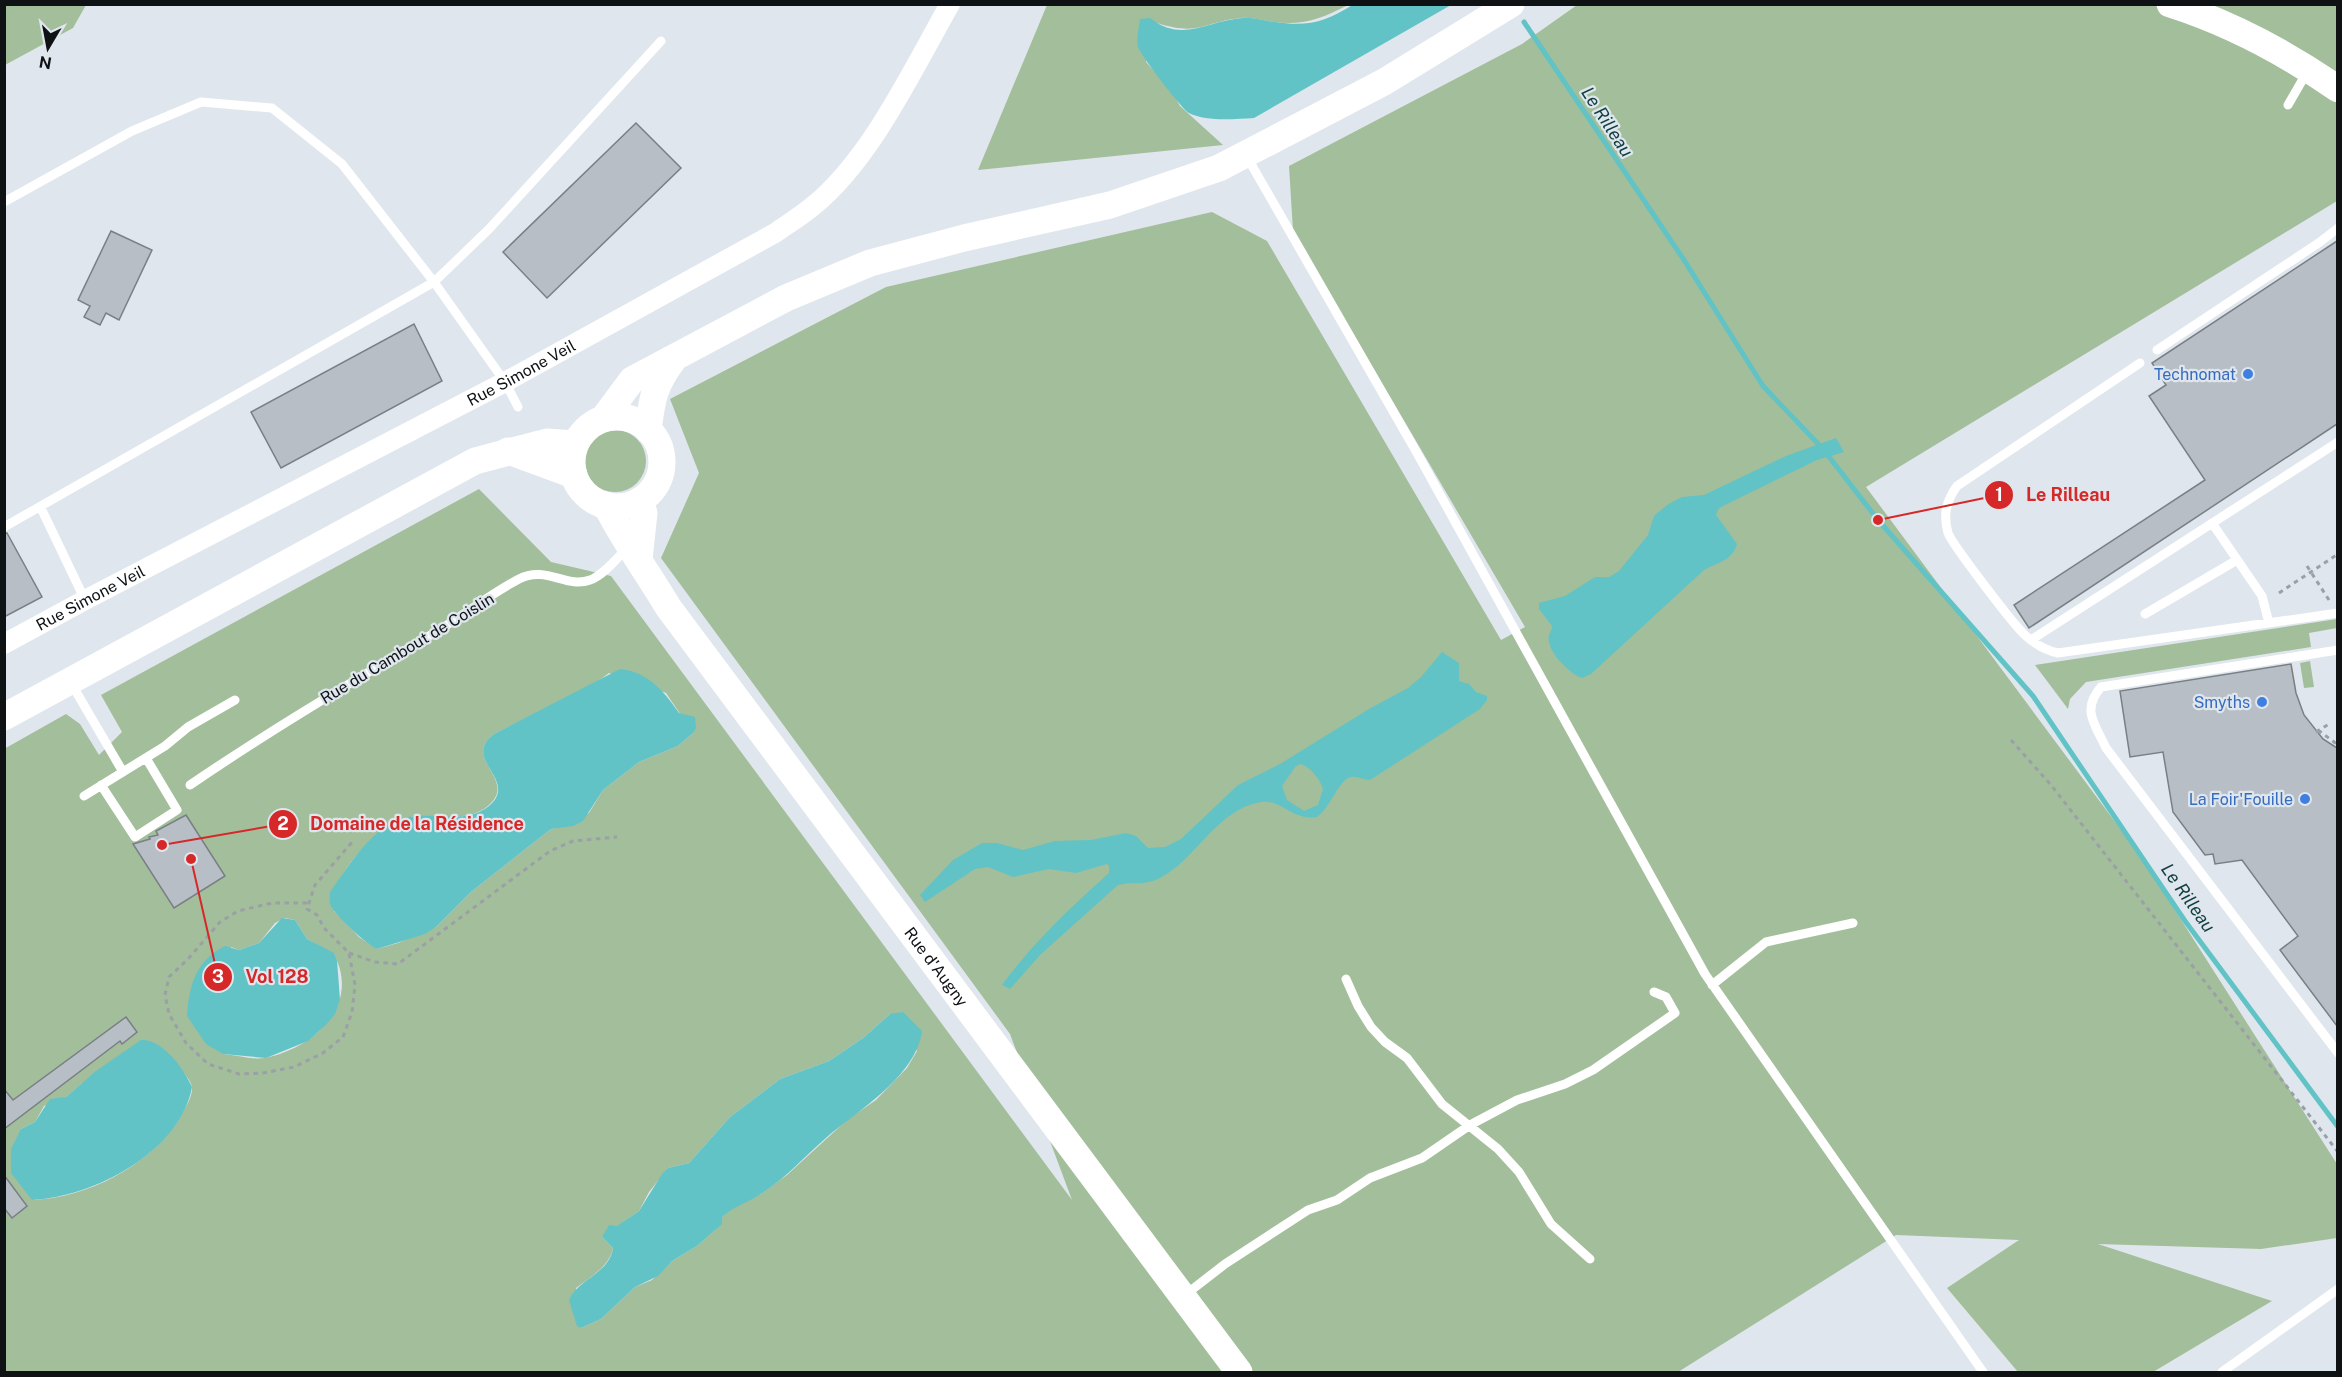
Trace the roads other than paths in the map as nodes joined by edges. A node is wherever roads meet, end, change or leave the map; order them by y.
1 (950, 4) edge
2 (1511, 4) edge
3 (2170, 4) edge
4 (661, 41) dead end
5 (2328, 79) edge
6 (2288, 105) dead end
7 (1246, 154) junction
8 (4, 202) edge
9 (2337, 228) edge
10 (434, 282) junction
11 (2157, 350) dead end
12 (676, 357) junction
13 (2140, 363) dead end
14 (505, 382) junction
15 (518, 406) dead end
16 (603, 419) junction
17 (648, 430) junction
18 (2337, 442) edge
19 (575, 444) junction
20 (508, 451) junction
21 (574, 475) junction
22 (639, 501) junction
23 (606, 505) junction
24 (41, 508) junction
25 (2212, 523) junction
26 (4, 527) edge
27 (635, 552) junction
28 (2237, 560) junction
29 (85, 600) junction
30 (2335, 610) edge
31 (2145, 615) dead end
32 (2269, 623) junction
33 (2031, 640) junction
34 (4, 644) edge
35 (2337, 650) edge
36 (70, 681) junction
37 (235, 700) dead end
38 (4, 717) edge
39 (146, 758) junction
40 (123, 772) junction
41 (101, 785) junction
42 (190, 785) dead end
43 (84, 796) dead end
44 (1853, 923) dead end
45 (1346, 979) dead end
46 (1713, 985) junction
47 (1654, 992) dead end
48 (2337, 1053) edge
49 (1470, 1125) junction
50 (1590, 1259) dead end
51 (2337, 1289) edge
52 (1182, 1297) junction
53 (1239, 1372) edge
54 (1983, 1372) edge
55 (2222, 1372) edge

1 - 14 street, Rue Simone Veil
2 - 7 main road
3 - 5 main road
4 - 10 lane
5 - 6 lane
7 - 12 main road
7 - 46 lane
8 - 10 lane
9 - 11 lane
10 - 14 lane
10 - 24 lane
12 - 16 main road
12 - 17 main road
13 - 33 lane
14 - 15 lane
14 - 29 street, Rue Simone Veil
16 - 17 main road
16 - 19 main road
17 - 22 main road
18 - 25 lane
19 - 20 main road
19 - 21 main road
20 - 21 main road
20 - 36 main road
21 - 23 main road
22 - 23 main road
22 - 27 main road
23 - 27 main road, Rue d'Augny
24 - 26 lane
24 - 29 lane
25 - 28 lane
25 - 33 lane
27 - 42 lane, Rue du Cambout de Coislin
27 - 52 main road, Rue d'Augny
28 - 31 lane
28 - 32 lane
29 - 34 street, Rue Simone Veil
30 - 32 lane
32 - 33 lane
35 - 48 lane
36 - 38 main road
36 - 40 lane
37 - 39 lane
39 - 40 lane
39 - 41 lane
40 - 41 lane
41 - 43 lane
44 - 46 lane
45 - 49 lane
46 - 54 lane
47 - 49 lane
49 - 50 lane
49 - 52 lane
51 - 55 lane
52 - 53 main road, Rue d'Augny

